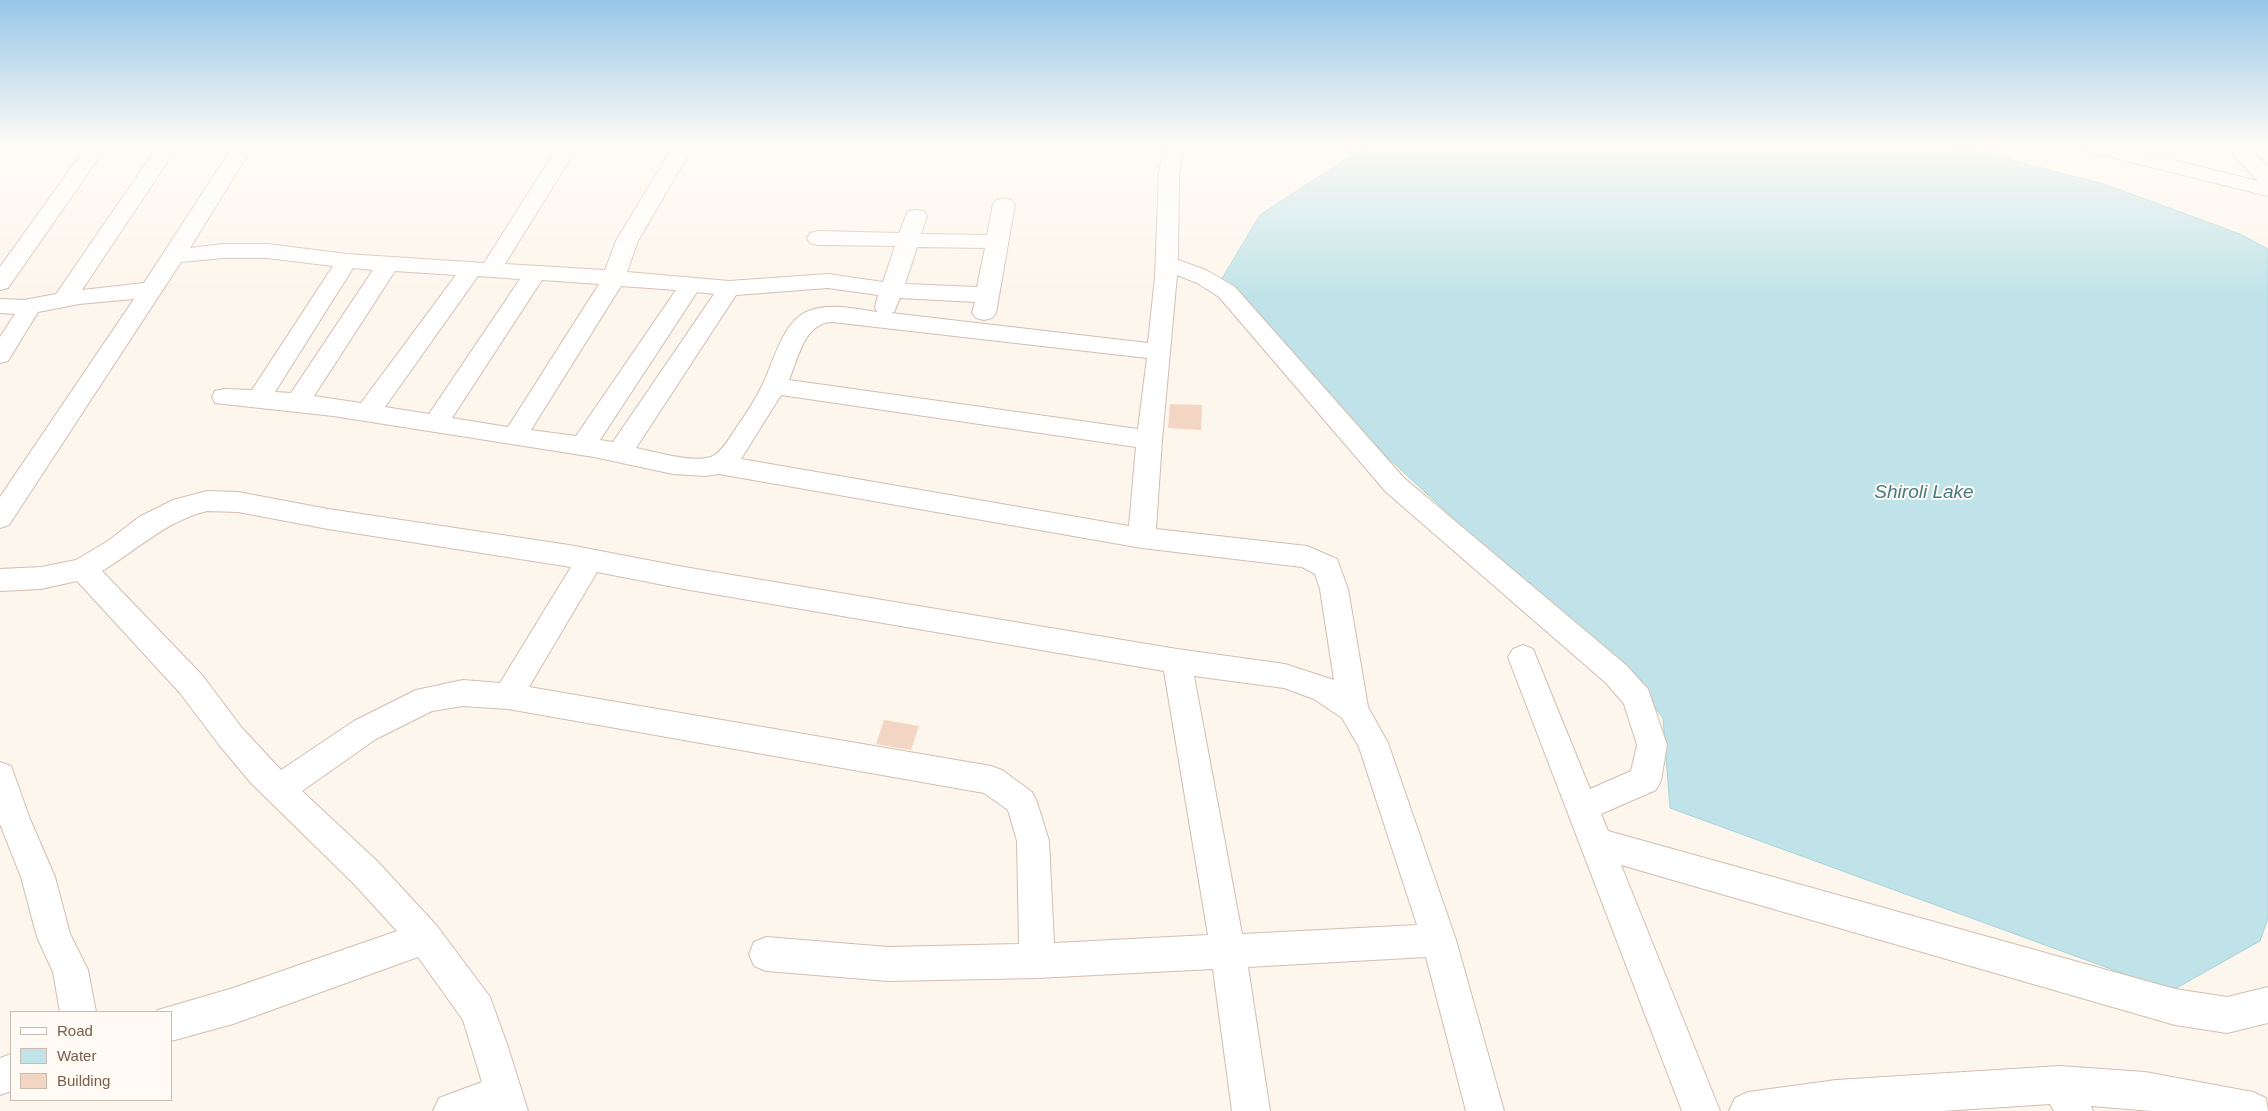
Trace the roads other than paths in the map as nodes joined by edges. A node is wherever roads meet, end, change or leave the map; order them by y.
1 (62, 195) edge
2 (135, 195) edge
3 (212, 195) edge
4 (534, 195) edge
5 (655, 195) edge
6 (1168, 195) edge
7 (1004, 204) dead end
8 (916, 216) dead end
9 (818, 238) dead end
10 (907, 240) junction
11 (996, 242) junction
12 (173, 256) junction
13 (347, 262) junction
14 (388, 264) junction
15 (1166, 264) junction
16 (481, 270) junction
17 (535, 274) junction
18 (614, 278) junction
19 (0, 283) edge
20 (690, 286) junction
21 (729, 288) junction
22 (150, 290) junction
23 (891, 290) junction
24 (987, 295) junction
25 (63, 300) junction
26 (0, 306) edge
27 (24, 307) junction
28 (881, 320) junction
29 (982, 332) junction
30 (1159, 352) junction
31 (0, 355) edge
32 (774, 386) junction
33 (224, 397) dead end
34 (259, 398) junction
35 (298, 402) junction
36 (367, 413) junction
37 (435, 424) junction
38 (514, 438) junction
39 (1148, 440) junction
40 (583, 446) junction
41 (620, 452) junction
42 (720, 465) junction
43 (0, 518) edge
44 (1142, 538) junction
45 (590, 560) junction
46 (83, 569) junction
47 (0, 580) edge
48 (1523, 657) dead end
49 (1177, 661) junction
50 (508, 696) junction
51 (1353, 709) junction
52 (0, 776) edge
53 (279, 789) junction
54 (1582, 807) junction
55 (1596, 843) junction
56 (425, 938) junction
57 (1439, 940) junction
58 (1228, 952) junction
59 (766, 954) dead end
60 (1037, 961) junction
61 (2268, 1005) edge
62 (78, 1011) edge
63 (172, 1023) edge
64 (2067, 1098) edge
65 (506, 1102) edge
66 (1835, 1105) edge
67 (452, 1111) edge
68 (1250, 1111) edge
69 (1485, 1111) edge
70 (1701, 1111) edge
71 (1748, 1111) edge
72 (2253, 1111) edge

1 - 19 street
2 - 25 street
3 - 12 street
4 - 16 street
5 - 18 street
6 - 15 street
7 - 11 street
8 - 10 street
9 - 10 street
10 - 11 street
10 - 23 street
11 - 24 street
12 - 13 street
12 - 22 street
13 - 14 street
13 - 34 street
14 - 16 street
14 - 35 street
15 - 30 street
15 - 54 street
16 - 17 street
16 - 36 street
17 - 18 street
17 - 37 street
18 - 20 street
18 - 38 street
20 - 21 street
20 - 40 street
21 - 23 street
21 - 41 street
22 - 25 street
22 - 43 street
23 - 24 street
23 - 28 street
24 - 29 street
25 - 27 street
26 - 27 street
27 - 31 street
28 - 29 street
28 - 32 street
29 - 30 street
30 - 39 street
32 - 39 street
32 - 42 street
33 - 34 street
34 - 35 street
35 - 36 street
36 - 37 street
37 - 38 street
38 - 40 street
39 - 44 street
40 - 41 street
41 - 42 street
42 - 44 street
44 - 51 street
45 - 46 street
45 - 49 street
45 - 50 street
46 - 47 street
46 - 53 street
48 - 54 street
49 - 51 street
49 - 58 street
50 - 53 street
50 - 60 street
51 - 57 street
52 - 62 street
53 - 56 street
54 - 55 street
55 - 61 street
55 - 70 street
56 - 63 street
56 - 65 street
57 - 58 street
57 - 69 street
58 - 60 street
58 - 68 street
59 - 60 street
64 - 66 street
64 - 72 street
65 - 67 street
66 - 71 street

